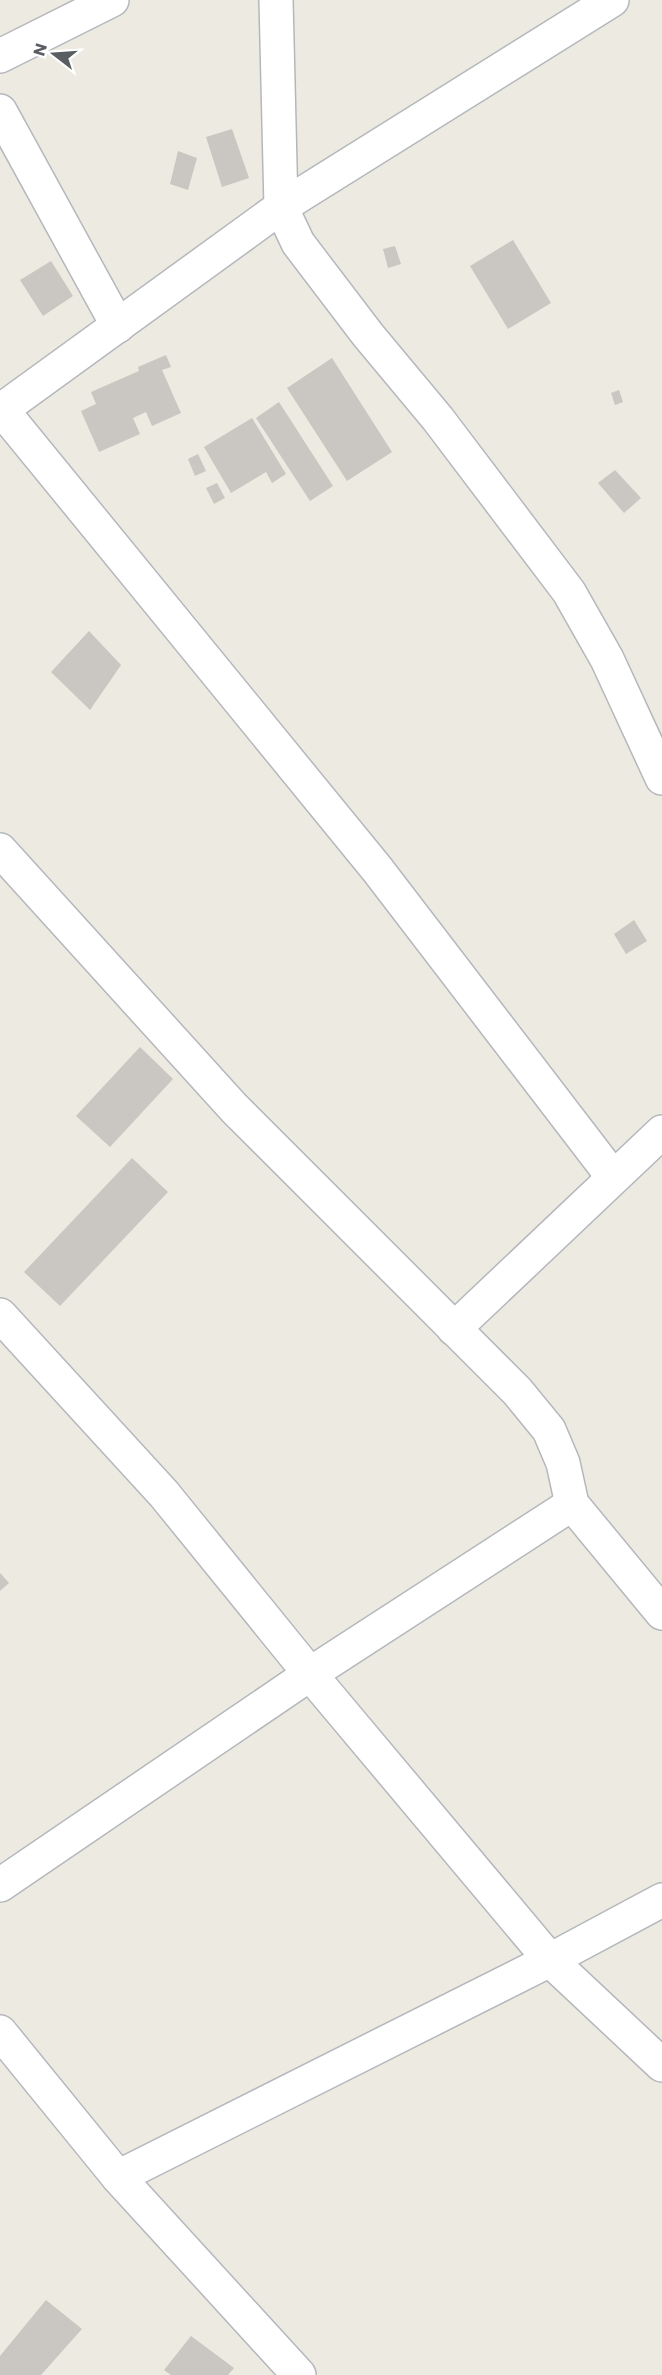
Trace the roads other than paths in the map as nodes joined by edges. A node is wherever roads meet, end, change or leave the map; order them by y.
1 (112, 0) edge
2 (276, 0) edge
3 (612, 0) edge
4 (0, 56) edge
5 (0, 111) edge
6 (281, 207) junction
7 (118, 326) junction
8 (1, 411) edge
9 (662, 778) edge
10 (0, 850) edge
11 (662, 1132) edge
12 (613, 1177) junction
13 (0, 1315) edge
14 (454, 1329) junction
15 (572, 1504) junction
16 (662, 1613) edge
17 (310, 1674) junction
18 (0, 1885) edge
19 (662, 1900) edge
20 (550, 1959) junction
21 (0, 2032) edge
22 (662, 2065) edge
23 (118, 2177) junction
24 (299, 2375) edge

1 - 4 street
2 - 6 street
3 - 6 street
5 - 7 street
6 - 7 street
6 - 9 street
7 - 8 street
8 - 12 street
10 - 14 street
11 - 12 street
12 - 14 street
13 - 17 street
14 - 15 street
15 - 16 street
15 - 17 street
17 - 18 street
17 - 20 street
19 - 20 street
20 - 22 street
20 - 23 street
21 - 23 street
23 - 24 street

